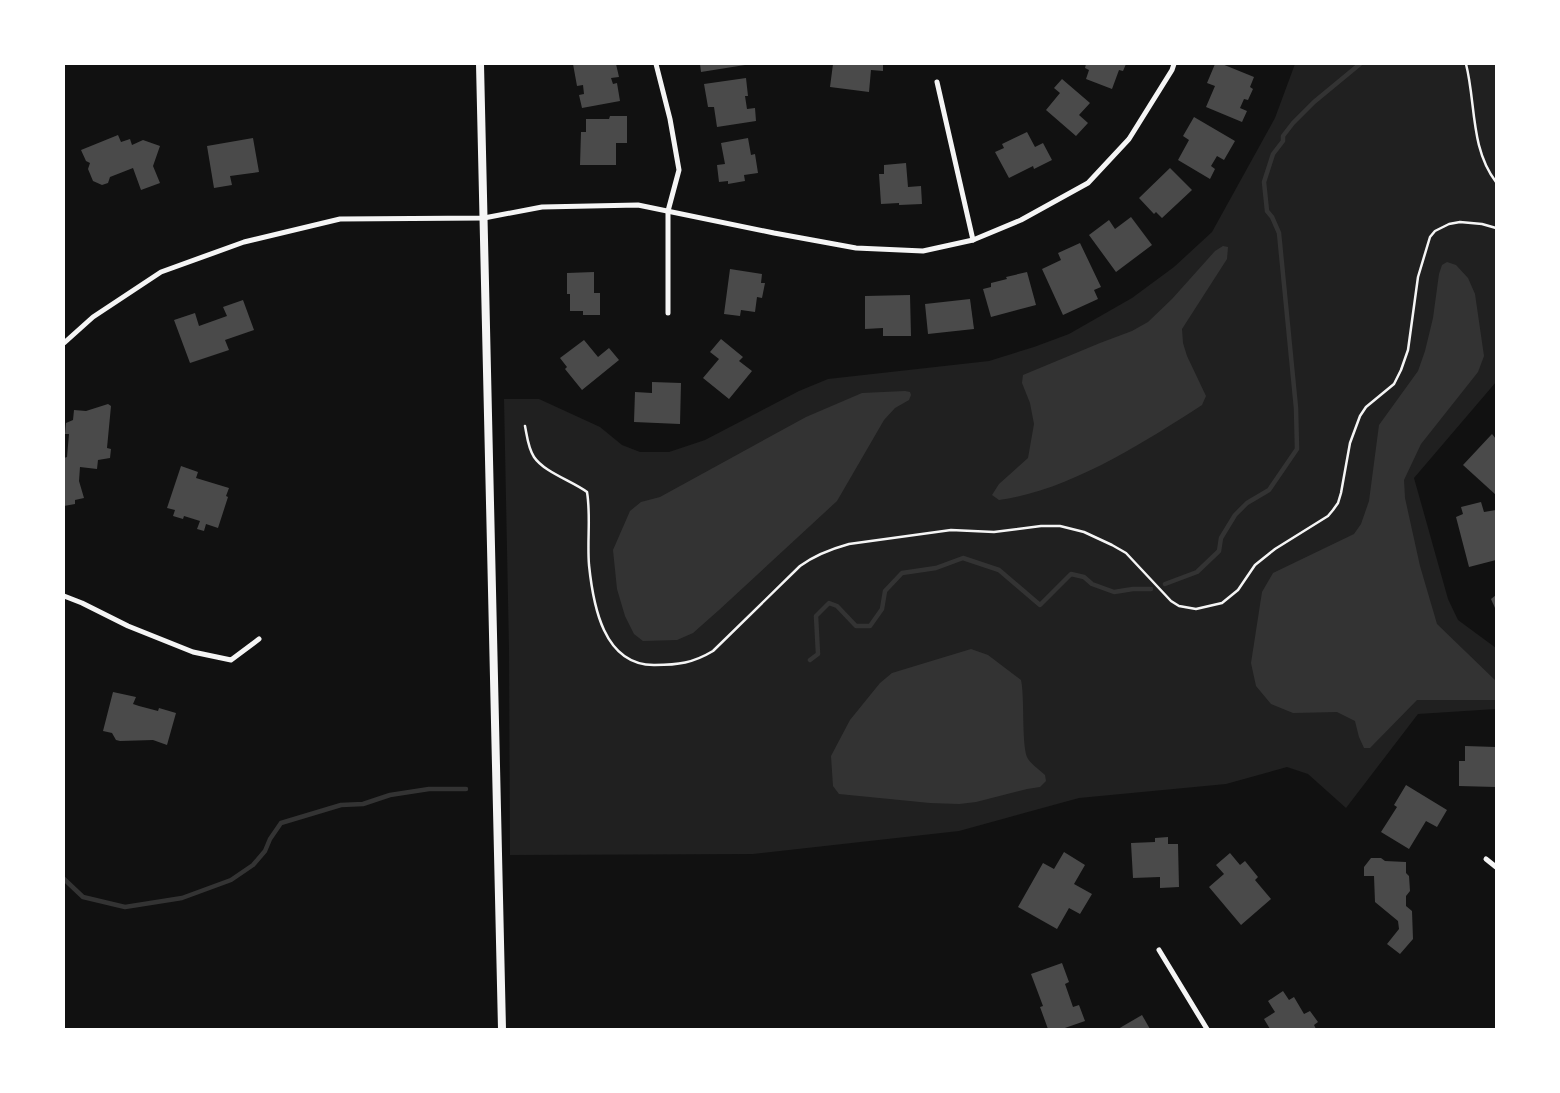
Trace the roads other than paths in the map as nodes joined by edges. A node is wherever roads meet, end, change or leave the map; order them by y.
1 (480, 64) edge
2 (656, 64) edge
3 (1174, 64) edge
4 (937, 82) dead end
5 (668, 211) junction
6 (484, 218) junction
7 (974, 240) junction
8 (668, 313) dead end
9 (64, 343) edge
10 (64, 596) edge
11 (259, 639) dead end
12 (1486, 859) dead end
13 (1496, 867) edge
14 (1159, 950) dead end
15 (502, 1029) edge
16 (1207, 1029) edge

1 - 6 street
2 - 5 street
3 - 7 street
4 - 7 street
5 - 6 street
5 - 7 street
5 - 8 street
6 - 9 street
6 - 15 street
10 - 11 street
12 - 13 street
14 - 16 street

